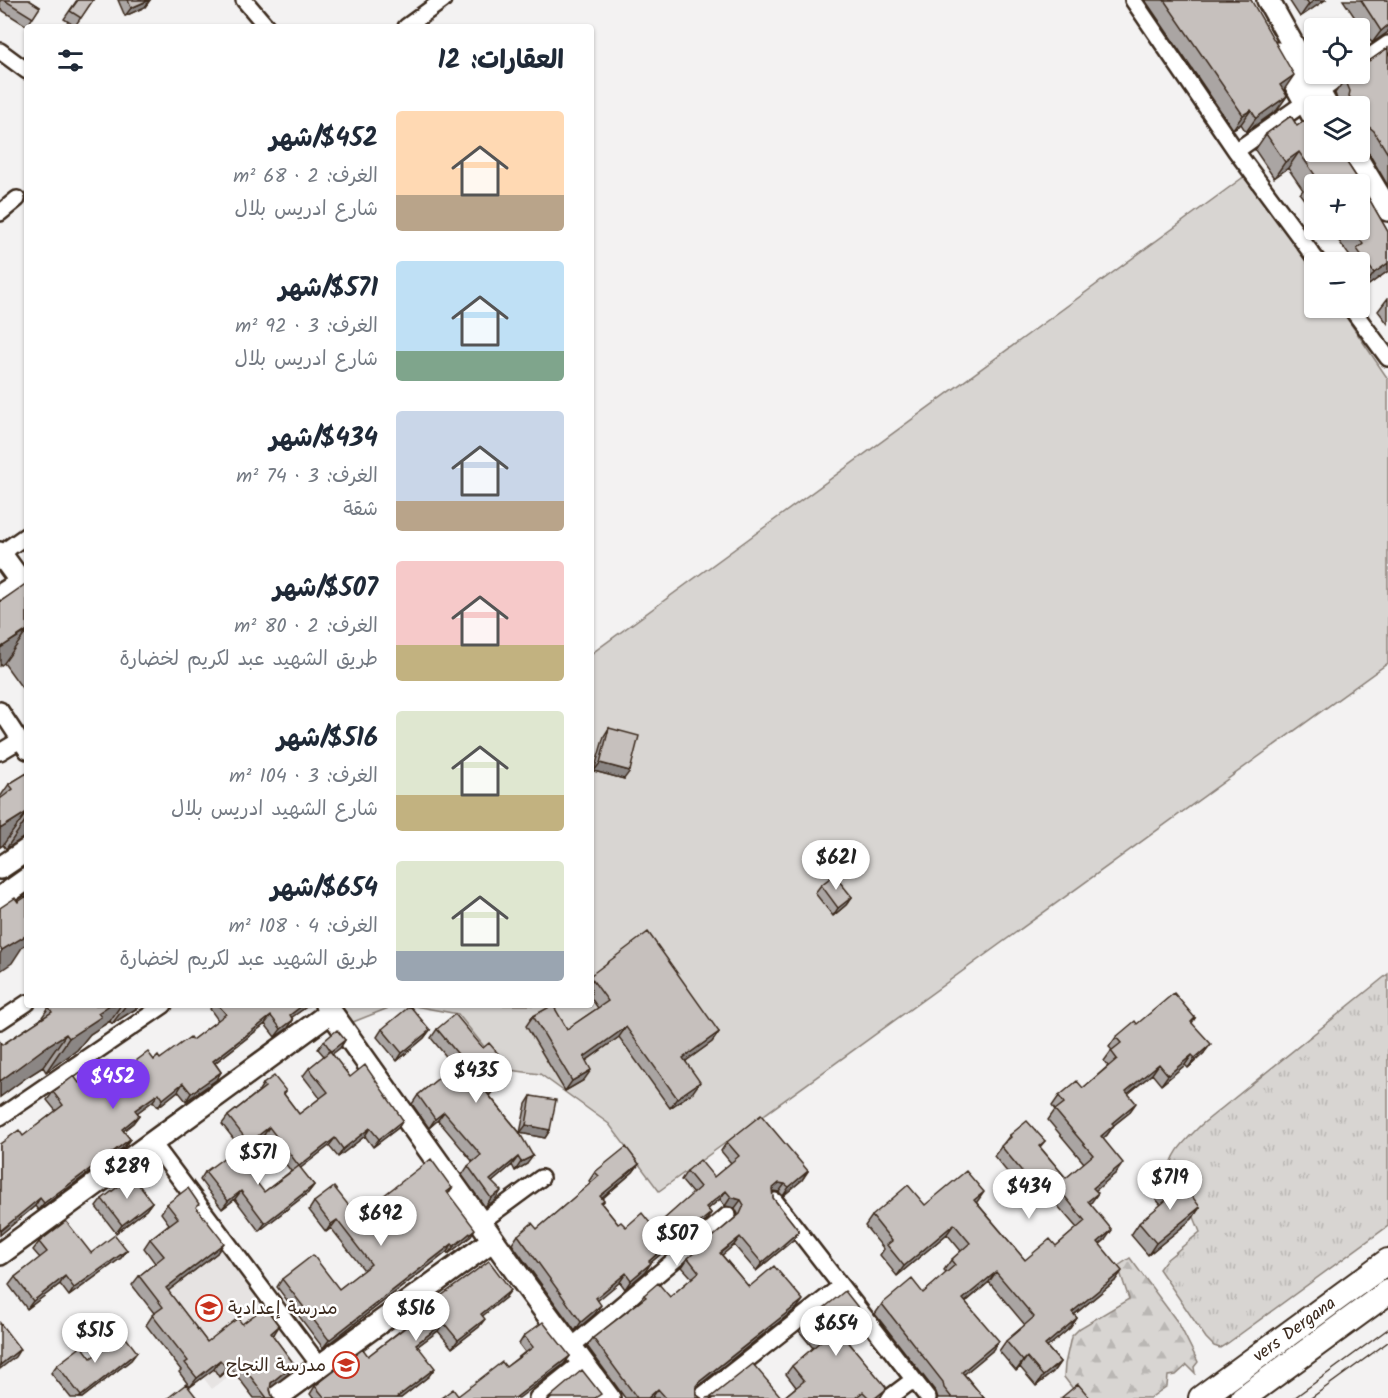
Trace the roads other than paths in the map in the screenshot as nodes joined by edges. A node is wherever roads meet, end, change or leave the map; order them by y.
1 (244, 0) edge
2 (443, 0) edge
3 (1132, 0) edge
4 (1249, 0) edge
5 (1268, 0) edge
6 (264, 24) edge
7 (410, 24) edge
8 (1388, 44) edge
9 (0, 51) edge
10 (1370, 56) edge
11 (24, 69) edge
12 (1335, 84) edge
13 (1311, 96) edge
14 (1312, 96) edge
15 (1324, 96) edge
16 (1304, 111) edge
17 (1236, 151) junction
18 (1359, 162) edge
19 (17, 199) dead end
20 (1388, 210) edge
21 (1370, 212) edge
22 (0, 213) edge
23 (1382, 232) edge
24 (1311, 252) edge
25 (1358, 318) edge
26 (1388, 358) edge
27 (24, 537) edge
28 (1, 557) edge
29 (23, 585) edge
30 (0, 592) edge
31 (0, 710) edge
32 (23, 745) edge
33 (0, 752) edge
34 (24, 852) edge
35 (0, 868) edge
36 (24, 881) edge
37 (0, 898) edge
38 (24, 1005) edge
39 (160, 1008) edge
40 (329, 1008) edge
41 (0, 1021) edge
42 (0, 1117) edge
43 (152, 1142) junction
44 (541, 1178) dead end
45 (776, 1201) edge
46 (728, 1215) dead end
47 (481, 1222) junction
48 (494, 1240) junction
49 (0, 1254) edge
50 (1388, 1261) edge
51 (841, 1286) junction
52 (1388, 1292) edge
53 (1318, 1311) junction
54 (1329, 1335) junction
55 (577, 1354) junction
56 (320, 1366) junction
57 (913, 1380) junction
58 (284, 1396) edge
59 (537, 1398) edge
60 (609, 1398) edge
61 (699, 1398) edge
62 (889, 1398) edge
63 (928, 1398) edge
64 (1201, 1398) edge
65 (1243, 1398) edge

1 - 6 street
2 - 7 street
3 - 17 street
4 - 13 main road
5 - 14 main road
8 - 10 street
9 - 11 street
12 - 15 street
16 - 17 street
17 - 24 street
18 - 20 main road
19 - 22 street
21 - 23 main road
25 - 26 street
27 - 28 street
28 - 29 main road
29 - 30 street
31 - 32 street
32 - 33 street
34 - 35 main road
36 - 37 main road
38 - 41 street
39 - 42 street
40 - 43 main road
40 - 47 main road
43 - 49 main road
43 - 56 street
44 - 47 street
45 - 51 street
46 - 55 street
47 - 48 main road
48 - 55 main road
48 - 56 main road
50 - 53 main road, vers Dergana
51 - 57 street
51 - 61 street
52 - 54 main road
53 - 54 main road
53 - 64 main road, vers Dergana
54 - 65 main road
55 - 59 street
55 - 60 main road
56 - 58 main road
57 - 62 street
57 - 63 street

